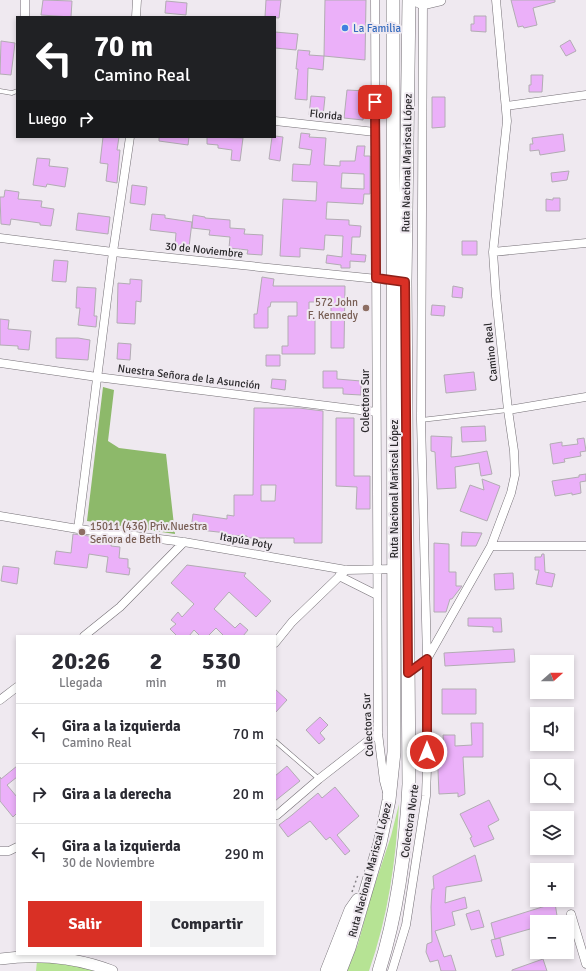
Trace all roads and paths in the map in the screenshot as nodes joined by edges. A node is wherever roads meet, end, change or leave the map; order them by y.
1 (25, 0) edge
2 (137, 0) edge
3 (375, 0) edge
4 (393, 0) edge
5 (409, 0) edge
6 (440, 0) edge
7 (496, 0) edge
8 (420, 1) edge
9 (25, 16) edge
10 (136, 16) edge
11 (0, 91) edge
12 (16, 91) edge
13 (586, 95) edge
14 (506, 106) junction
15 (276, 121) edge
16 (375, 132) junction
17 (130, 138) edge
18 (0, 238) edge
19 (586, 243) edge
20 (113, 252) junction
21 (492, 252) junction
22 (376, 278) junction
23 (399, 281) junction
24 (0, 363) edge
25 (98, 377) junction
26 (586, 397) edge
27 (508, 410) junction
28 (376, 412) junction
29 (421, 420) junction
30 (0, 516) edge
31 (78, 529) junction
32 (184, 542) junction
33 (491, 546) junction
34 (586, 546) edge
35 (394, 569) junction
36 (346, 570) junction
37 (377, 570) junction
38 (339, 576) junction
39 (377, 595) junction
40 (85, 635) edge
41 (276, 641) edge
42 (378, 650) junction
43 (394, 650) junction
44 (427, 659) junction
45 (408, 673) junction
46 (16, 688) edge
47 (0, 700) edge
48 (378, 733) junction
49 (276, 742) edge
50 (319, 779) junction
51 (389, 800) junction
52 (277, 815) dead end
53 (16, 848) edge
54 (0, 851) edge
55 (360, 870) dead end
56 (366, 892) junction
57 (349, 898) dead end
58 (571, 914) dead end
59 (0, 959) edge
60 (586, 964) edge
61 (112, 971) edge
62 (327, 971) edge
63 (340, 971) edge
64 (378, 971) edge
65 (392, 971) edge

1 - 9 street
2 - 10 street
3 - 16 street, Colectora Sur
4 - 23 highway, Ruta Nacional Mariscal López
5 - 23 highway, Ruta Nacional Mariscal López
6 - 8 main road
7 - 14 street, Camino Real
8 - 29 street, Colectora Norte
11 - 12 lane
13 - 14 street
14 - 21 street, Camino Real
15 - 16 street, Florida
16 - 22 street, Colectora Sur
17 - 20 street
18 - 20 street, 30 de Noviembre
19 - 21 street
20 - 22 street, 30 de Noviembre
20 - 25 street
21 - 27 street, Camino Real
22 - 23 street, 30 de Noviembre
22 - 28 street, Colectora Sur
23 - 35 highway, Ruta Nacional Mariscal López
23 - 45 highway, Ruta Nacional Mariscal López
24 - 25 street, Nuestra Señora de la Asunción
25 - 28 street, Nuestra Señora de la Asunción
25 - 31 street
26 - 27 street
27 - 29 lane
27 - 33 street, Camino Real
28 - 37 street, Colectora Sur
29 - 44 street, Colectora Norte
30 - 31 street, Itapúa Poty
31 - 32 street, Itapúa Poty
32 - 36 street, Itapúa Poty
32 - 40 street
33 - 34 street
33 - 44 street, Camino Real
35 - 37 street, Itapúa Poty
35 - 43 highway, Ruta Nacional Mariscal López
36 - 37 street, Itapúa Poty
36 - 38 street
37 - 39 street, Colectora Sur
38 - 39 street
38 - 41 street
39 - 42 street, Colectora Sur
42 - 43 street
42 - 48 street, Colectora Sur
43 - 51 highway, Ruta Nacional Mariscal López
44 - 45 street, Camino Real
44 - 65 street, Colectora Norte
45 - 64 highway, Ruta Nacional Mariscal López
46 - 47 street
48 - 50 street
48 - 51 street, Colectora Sur
49 - 50 lane
50 - 52 street
51 - 56 highway, Ruta Nacional Mariscal López
53 - 54 street
55 - 57 path
56 - 62 highway
56 - 63 highway, Ruta Nacional Mariscal López
58 - 60 street
59 - 61 main road

